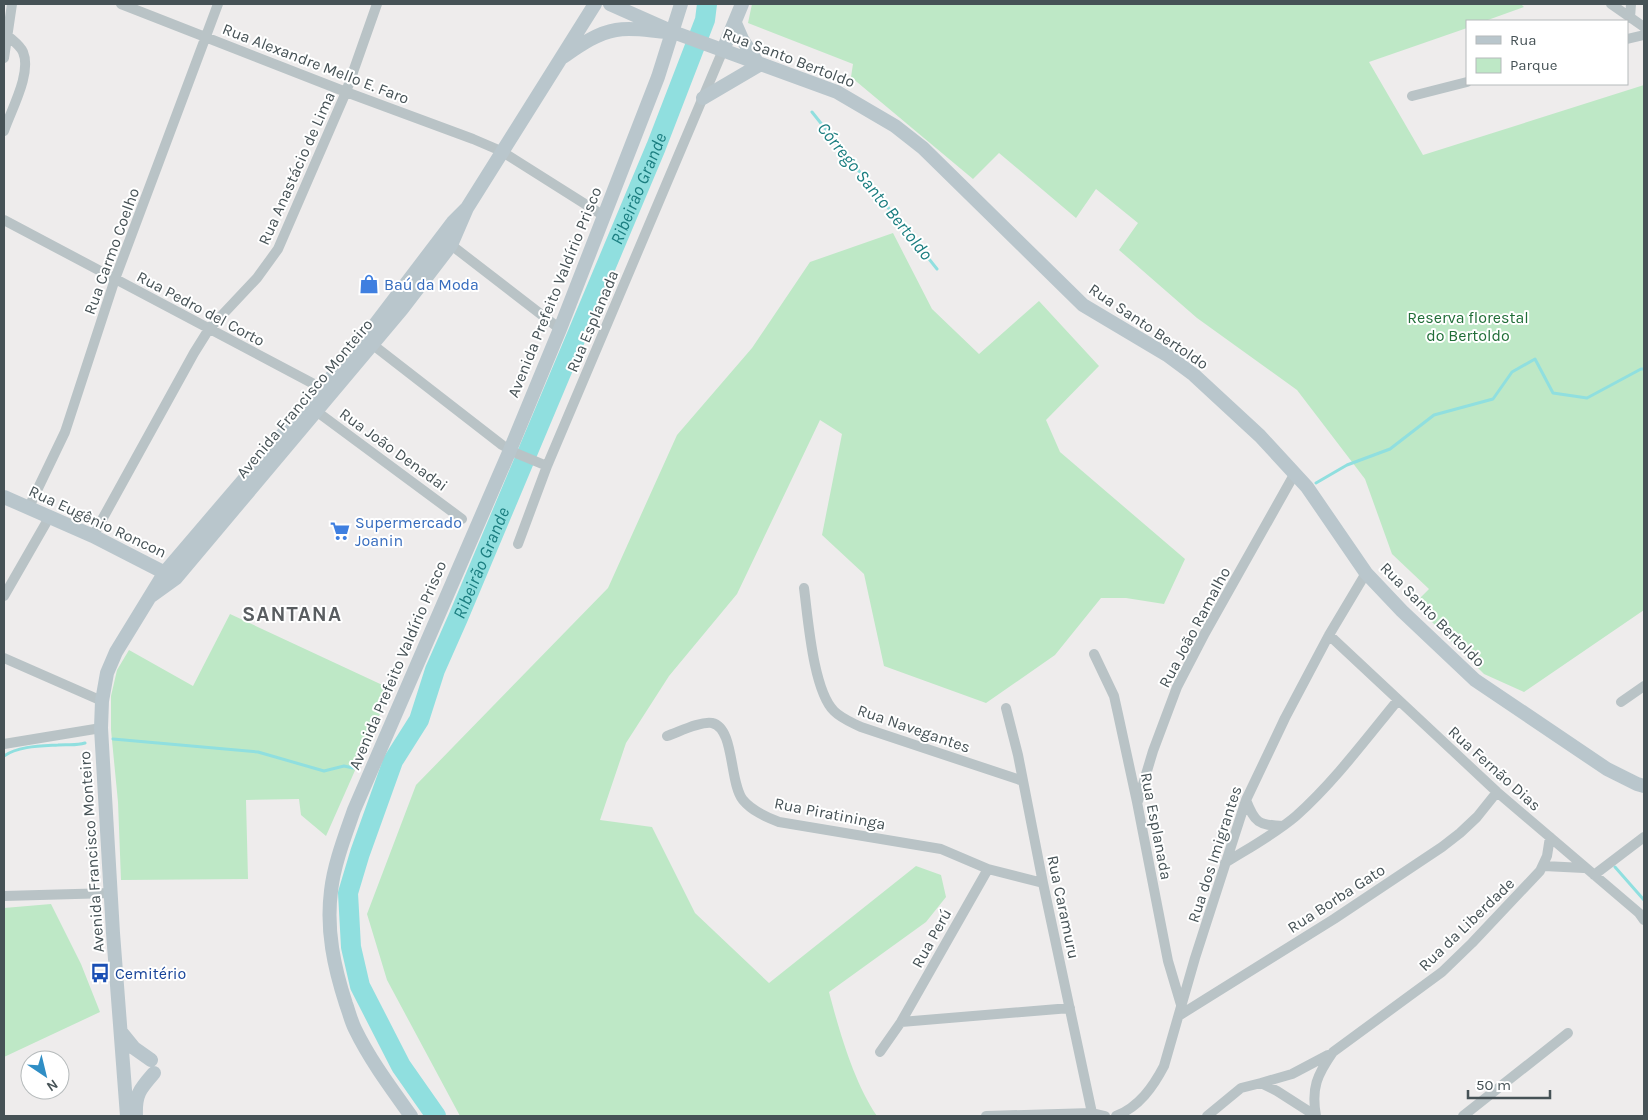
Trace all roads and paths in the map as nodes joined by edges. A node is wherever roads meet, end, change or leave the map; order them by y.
1 (12, 4) edge
2 (121, 4) edge
3 (218, 4) edge
4 (378, 4) edge
5 (595, 4) edge
6 (610, 4) edge
7 (680, 4) edge
8 (742, 4) edge
9 (1611, 4) edge
10 (1630, 4) edge
11 (1630, 18) junction
12 (735, 23) junction
13 (1644, 27) edge
14 (7, 35) junction
15 (679, 35) junction
16 (1644, 35) edge
17 (206, 37) junction
18 (1628, 39) edge
19 (724, 50) junction
20 (4, 58) edge
21 (558, 60) junction
22 (759, 63) junction
23 (1466, 82) edge
24 (346, 92) junction
25 (1412, 96) dead end
26 (703, 98) junction
27 (4, 131) edge
28 (501, 152) junction
29 (604, 216) junction
30 (4, 220) edge
31 (446, 241) junction
32 (115, 279) junction
33 (560, 329) junction
34 (209, 330) junction
35 (368, 342) junction
36 (327, 391) junction
37 (313, 408) junction
38 (514, 452) junction
39 (543, 464) junction
40 (1295, 473) junction
41 (4, 497) edge
42 (29, 508) junction
43 (50, 516) junction
44 (462, 518) dead end
45 (93, 536) junction
46 (518, 544) dead end
47 (1366, 573) junction
48 (170, 575) junction
49 (804, 588) dead end
50 (4, 596) edge
51 (1329, 635) junction
52 (1094, 654) dead end
53 (4, 658) edge
54 (1644, 686) edge
55 (1398, 700) junction
56 (102, 701) junction
57 (1621, 702) dead end
58 (1006, 708) dead end
59 (101, 728) junction
60 (667, 736) dead end
61 (4, 744) edge
62 (1023, 780) junction
63 (1644, 786) edge
64 (1498, 792) junction
65 (1246, 800) junction
66 (1137, 802) junction
67 (1283, 826) junction
68 (1550, 837) junction
69 (1644, 837) edge
70 (1226, 863) junction
71 (1544, 866) junction
72 (1584, 868) junction
73 (988, 869) junction
74 (1594, 875) junction
75 (1043, 883) junction
76 (111, 893) junction
77 (4, 896) edge
78 (1644, 920) edge
79 (1070, 1008) junction
80 (1181, 1011) junction
81 (901, 1022) junction
82 (120, 1032) junction
83 (1568, 1032) dead end
84 (880, 1052) dead end
85 (1333, 1052) junction
86 (1261, 1083) junction
87 (1135, 1105) junction
88 (1092, 1113) junction
89 (127, 1116) edge
90 (136, 1116) edge
91 (411, 1116) edge
92 (986, 1116) edge
93 (1105, 1116) edge
94 (1116, 1116) edge
95 (1138, 1116) edge
96 (1207, 1116) edge
97 (1316, 1116) edge
98 (1463, 1116) edge

1 - 14 street
2 - 17 street, Rua Alexandre Mello E. Faro
3 - 17 street, Rua Carmo Coelho
4 - 24 street, Rua Anastácio de Lima
5 - 21 street, Avenida Francisco Monteiro
6 - 15 street
7 - 15 street, Avenida Prefeito Valdírio Prisco
8 - 12 street
9 - 11 street
10 - 11 street
11 - 13 street
12 - 19 street
12 - 22 street
14 - 20 street
14 - 27 street
15 - 19 street, Rua Santo Bertoldo
15 - 21 street
15 - 29 street, Avenida Prefeito Valdírio Prisco
16 - 18 street
17 - 24 street, Rua Alexandre Mello E. Faro
17 - 32 street, Rua Carmo Coelho
19 - 22 street, Rua Santo Bertoldo
19 - 26 street, Rua Esplanada
21 - 28 street, Avenida Francisco Monteiro
22 - 26 street
22 - 40 street, Rua Santo Bertoldo
23 - 25 street
24 - 28 street, Rua Alexandre Mello E. Faro
24 - 34 street, Rua Anastácio de Lima
26 - 39 street, Rua Esplanada
28 - 29 street, Rua Alexandre Mello E. Faro
28 - 31 street, Avenida Francisco Monteiro
29 - 33 street, Avenida Prefeito Valdírio Prisco
30 - 32 street, Rua Pedro del Corto
31 - 33 street
31 - 35 street, Avenida Francisco Monteiro
32 - 34 street, Rua Pedro del Corto
32 - 42 street, Rua Carmo Coelho
33 - 38 street, Avenida Prefeito Valdírio Prisco
34 - 36 street, Rua Pedro del Corto
34 - 45 street, Rua Anastácio de Lima
35 - 36 street, Avenida Francisco Monteiro
35 - 38 street
36 - 37 street, Avenida Francisco Monteiro
37 - 44 street, Rua João Denadai
37 - 48 street, Avenida Francisco Monteiro
38 - 39 street
38 - 91 street, Avenida Prefeito Valdírio Prisco
39 - 46 street
40 - 47 street, Rua Santo Bertoldo
40 - 66 street, Rua João Ramalho
41 - 42 street, Rua Eugênio Roncon
42 - 43 street, Rua Eugênio Roncon
43 - 45 street, Rua Eugênio Roncon
43 - 50 street
45 - 48 street, Rua Eugênio Roncon
47 - 51 street, Rua dos Imigrantes
47 - 63 street, Rua Santo Bertoldo
48 - 56 street, Avenida Francisco Monteiro
49 - 62 street, Rua Navegantes
51 - 55 street, Rua Fernão Dias
51 - 65 street, Rua dos Imigrantes
52 - 66 street, Rua Esplanada
53 - 56 street
54 - 57 street
55 - 64 street, Rua Fernão Dias
55 - 67 street
56 - 59 street, Avenida Francisco Monteiro
58 - 62 street, Rua Caramuru
59 - 61 street
59 - 76 street, Avenida Francisco Monteiro
60 - 73 street, Rua Piratininga
62 - 75 street, Rua Caramuru
64 - 68 street, Rua Fernão Dias
64 - 80 street, Rua Borba Gato
65 - 67 street
65 - 70 street, Rua dos Imigrantes
66 - 80 street, Rua Esplanada
67 - 70 street
68 - 71 street
68 - 72 street, Rua Fernão Dias
69 - 74 street
70 - 80 street, Rua dos Imigrantes
71 - 72 street
71 - 85 street, Rua da Liberdade
72 - 74 street, Rua Fernão Dias
73 - 75 street, Rua Piratininga
73 - 81 street, Rua Perú
74 - 78 street, Rua Fernão Dias
75 - 79 street, Rua Caramuru
76 - 77 street
76 - 82 street, Avenida Francisco Monteiro
79 - 81 street
79 - 88 street, Rua Caramuru
80 - 87 street, Rua dos Imigrantes
81 - 84 street, Rua Perú
82 - 89 street, Avenida Francisco Monteiro
82 - 90 street
83 - 98 street
85 - 86 street, Rua da Liberdade
85 - 97 street, Rua da Liberdade
86 - 96 street, Rua da Liberdade
86 - 97 street
87 - 94 street, Rua dos Imigrantes
87 - 95 street
88 - 92 street
88 - 93 street

